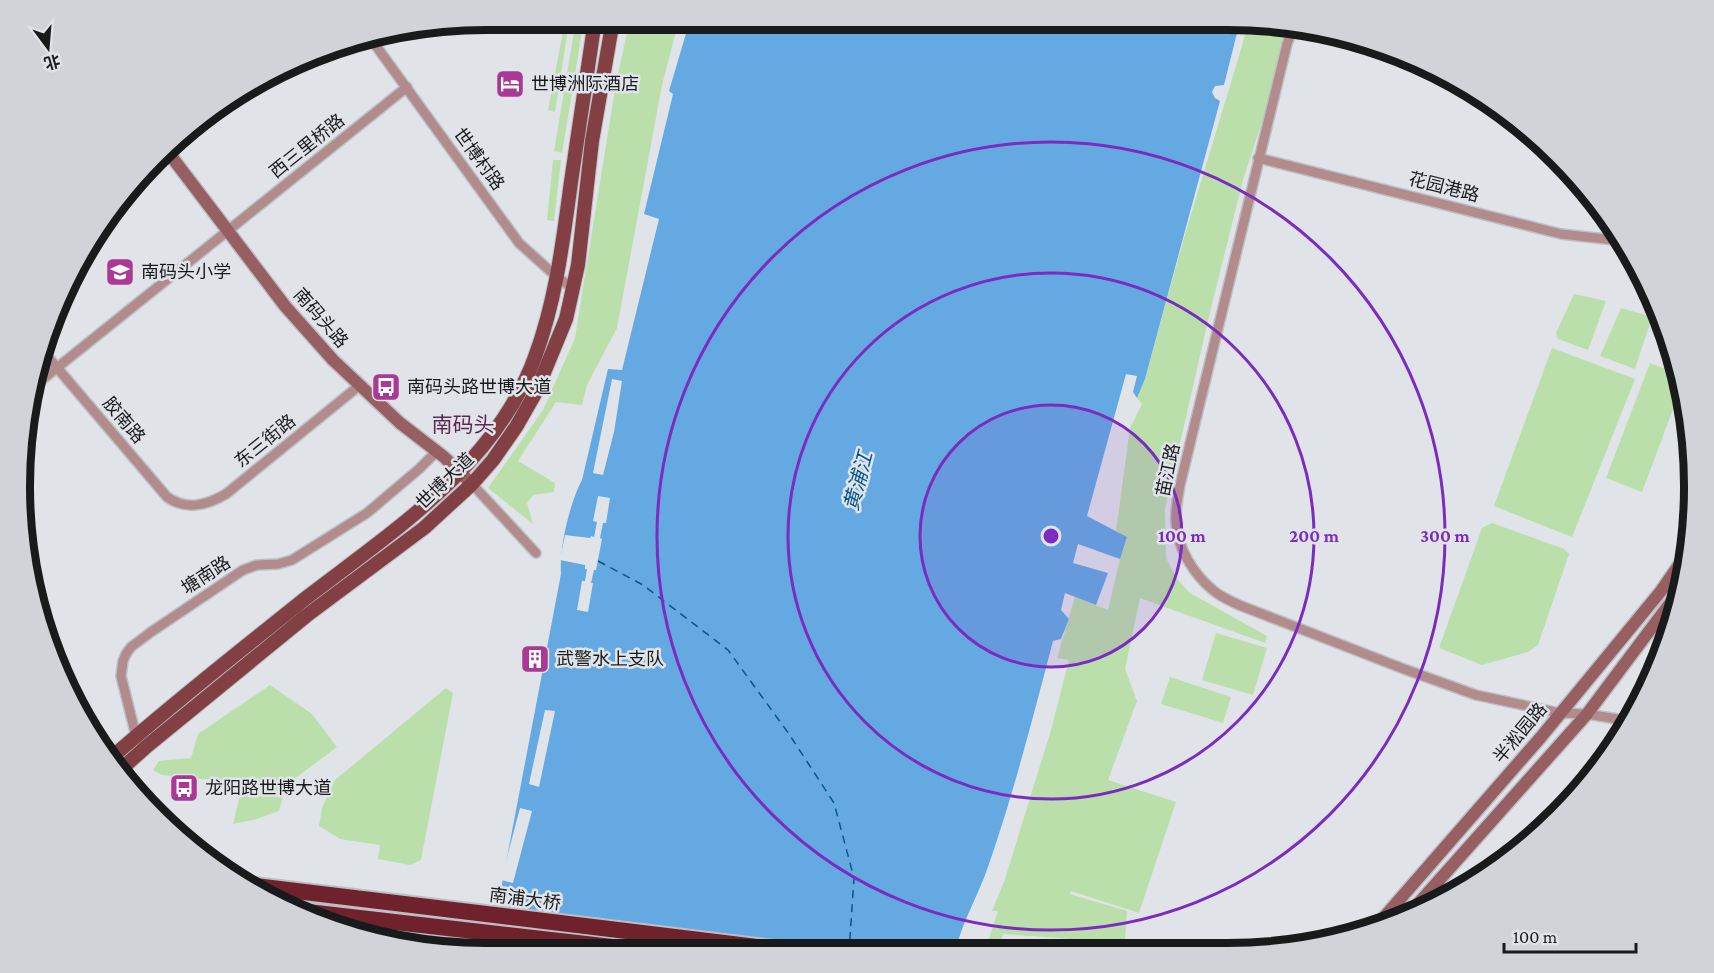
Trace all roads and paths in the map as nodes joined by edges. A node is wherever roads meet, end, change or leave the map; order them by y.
1 (593, 30) edge
2 (611, 30) edge
3 (1291, 35) edge
4 (375, 44) edge
5 (407, 87) junction
6 (172, 157) edge
7 (1258, 158) junction
8 (229, 231) junction
9 (1611, 240) edge
10 (558, 278) junction
11 (573, 288) junction
12 (49, 358) edge
13 (57, 368) junction
14 (43, 379) edge
15 (360, 385) junction
16 (437, 451) junction
17 (461, 472) junction
18 (472, 484) junction
19 (184, 506) joint
20 (536, 553) dead end
21 (1676, 569) edge
22 (1668, 607) edge
23 (1560, 713) junction
24 (1587, 714) junction
25 (1620, 720) edge
26 (136, 735) junction
27 (116, 753) edge
28 (125, 766) edge
29 (269, 888) edge
30 (1422, 899) edge
31 (324, 913) edge
32 (1387, 914) edge
33 (580, 943) edge
34 (725, 943) edge

1 - 10 main road, 世博大道
2 - 11 main road, 世博大道
3 - 7 street, 苗江路
4 - 5 street, 世博村路
5 - 8 street, 西三里桥路
5 - 10 street, 世博村路
6 - 8 main road, 南码头路
7 - 9 street, 花园港路
7 - 23 street, 苗江路
8 - 13 street, 西三里桥路
8 - 15 main road, 南码头路
10 - 11 street, 世博村路
10 - 17 main road, 世博大道
11 - 18 main road, 世博大道
12 - 13 street, 胶南路
13 - 14 street, 西三里桥路
13 - 19 street, 胶南路
15 - 16 main road, 南码头路
15 - 19 street, 东三街路
16 - 17 main road, 南码头路
16 - 26 street, 塘南路
17 - 18 main road, 南码头路
17 - 26 main road, 世博大道
18 - 20 street
18 - 28 main road, 世博大道
21 - 23 main road, 半淞园路
22 - 24 main road, 半淞园路
23 - 24 street, 苗江路
23 - 32 main road, 半淞园路
24 - 25 street, 苗江路
24 - 30 main road, 半淞园路
26 - 27 main road, 世博大道
29 - 34 highway, 南浦大桥
31 - 33 highway, 南浦大桥

